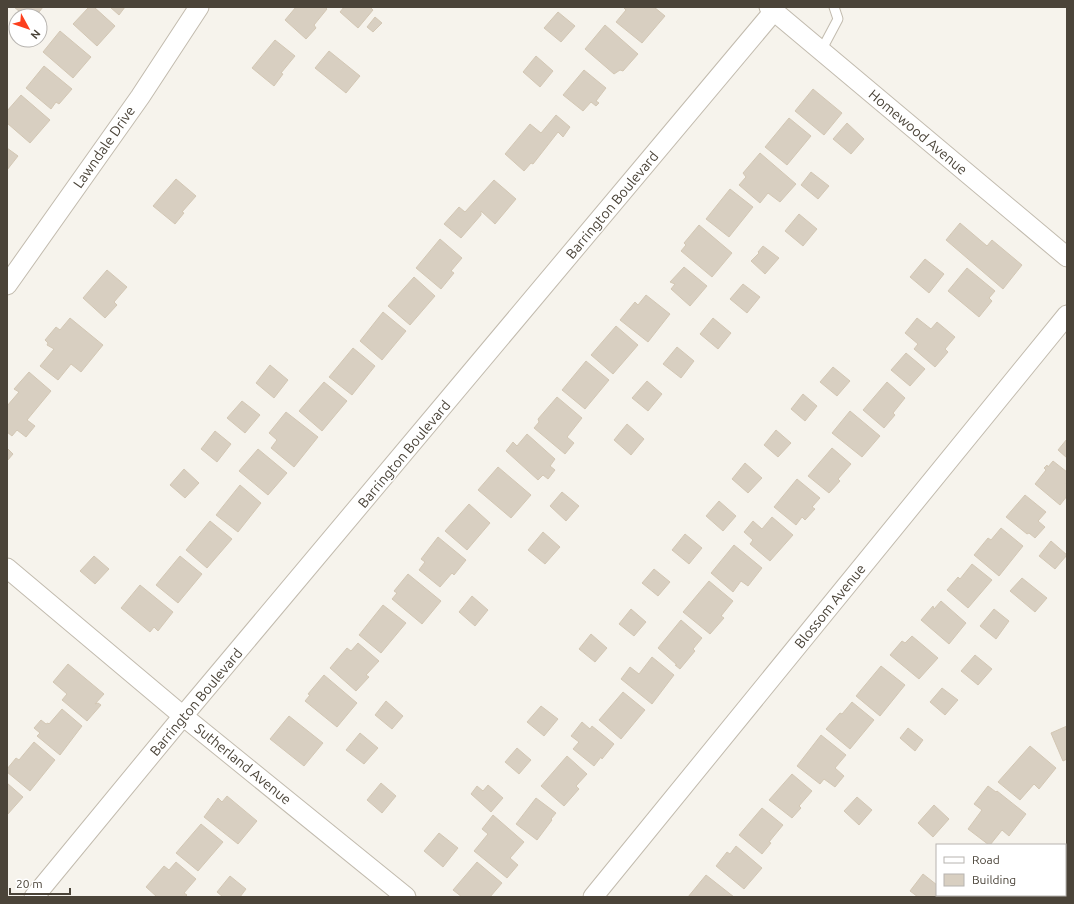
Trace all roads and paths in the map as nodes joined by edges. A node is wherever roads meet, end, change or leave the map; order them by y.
1 (199, 7) edge
2 (834, 7) edge
3 (772, 9) edge
4 (821, 50) junction
5 (1067, 257) edge
6 (7, 285) edge
7 (1067, 316) edge
8 (7, 568) edge
9 (183, 716) junction
10 (34, 897) edge
11 (406, 897) edge
12 (593, 897) edge

1 - 6 street, Lawndale Drive
2 - 4 lane
3 - 4 street, Homewood Avenue
3 - 9 street, Barrington Boulevard
4 - 5 street, Homewood Avenue
7 - 12 street, Blossom Avenue
8 - 9 street, Sutherland Avenue
9 - 10 street, Barrington Boulevard
9 - 11 street, Sutherland Avenue

